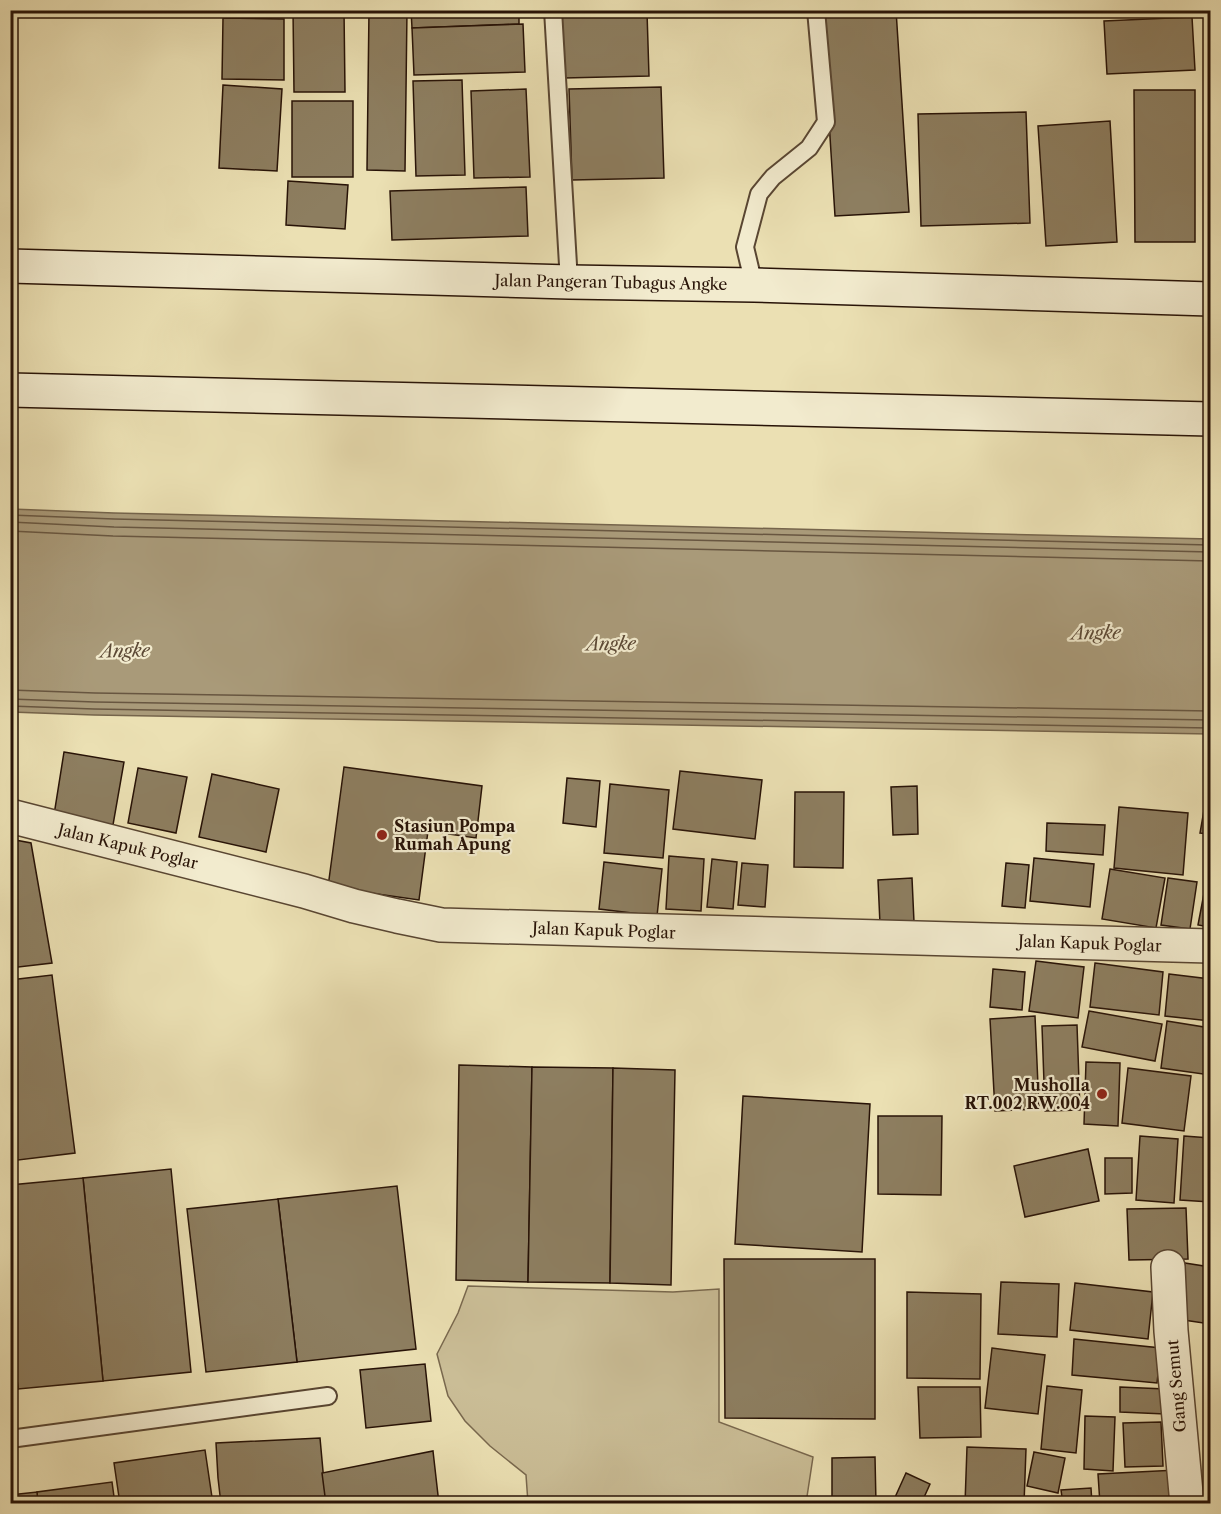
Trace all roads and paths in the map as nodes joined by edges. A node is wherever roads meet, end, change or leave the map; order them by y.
1 (553, 10) edge
2 (816, 10) edge
3 (10, 266) edge
4 (569, 282) junction
5 (754, 285) junction
6 (1210, 299) edge
7 (10, 390) edge
8 (1210, 419) edge
9 (10, 816) edge
10 (1210, 946) edge
11 (1168, 1267) dead end
12 (328, 1396) dead end
13 (10, 1439) edge
14 (1187, 1503) edge

1 - 4 lane
2 - 5 lane
3 - 4 main road, Jalan Pangeran Tubagus Angke
4 - 5 main road, Jalan Pangeran Tubagus Angke
5 - 6 main road, Jalan Pangeran Tubagus Angke
7 - 8 main road
9 - 10 main road, Jalan Kapuk Poglar
11 - 14 main road, Gang Semut
12 - 13 lane

